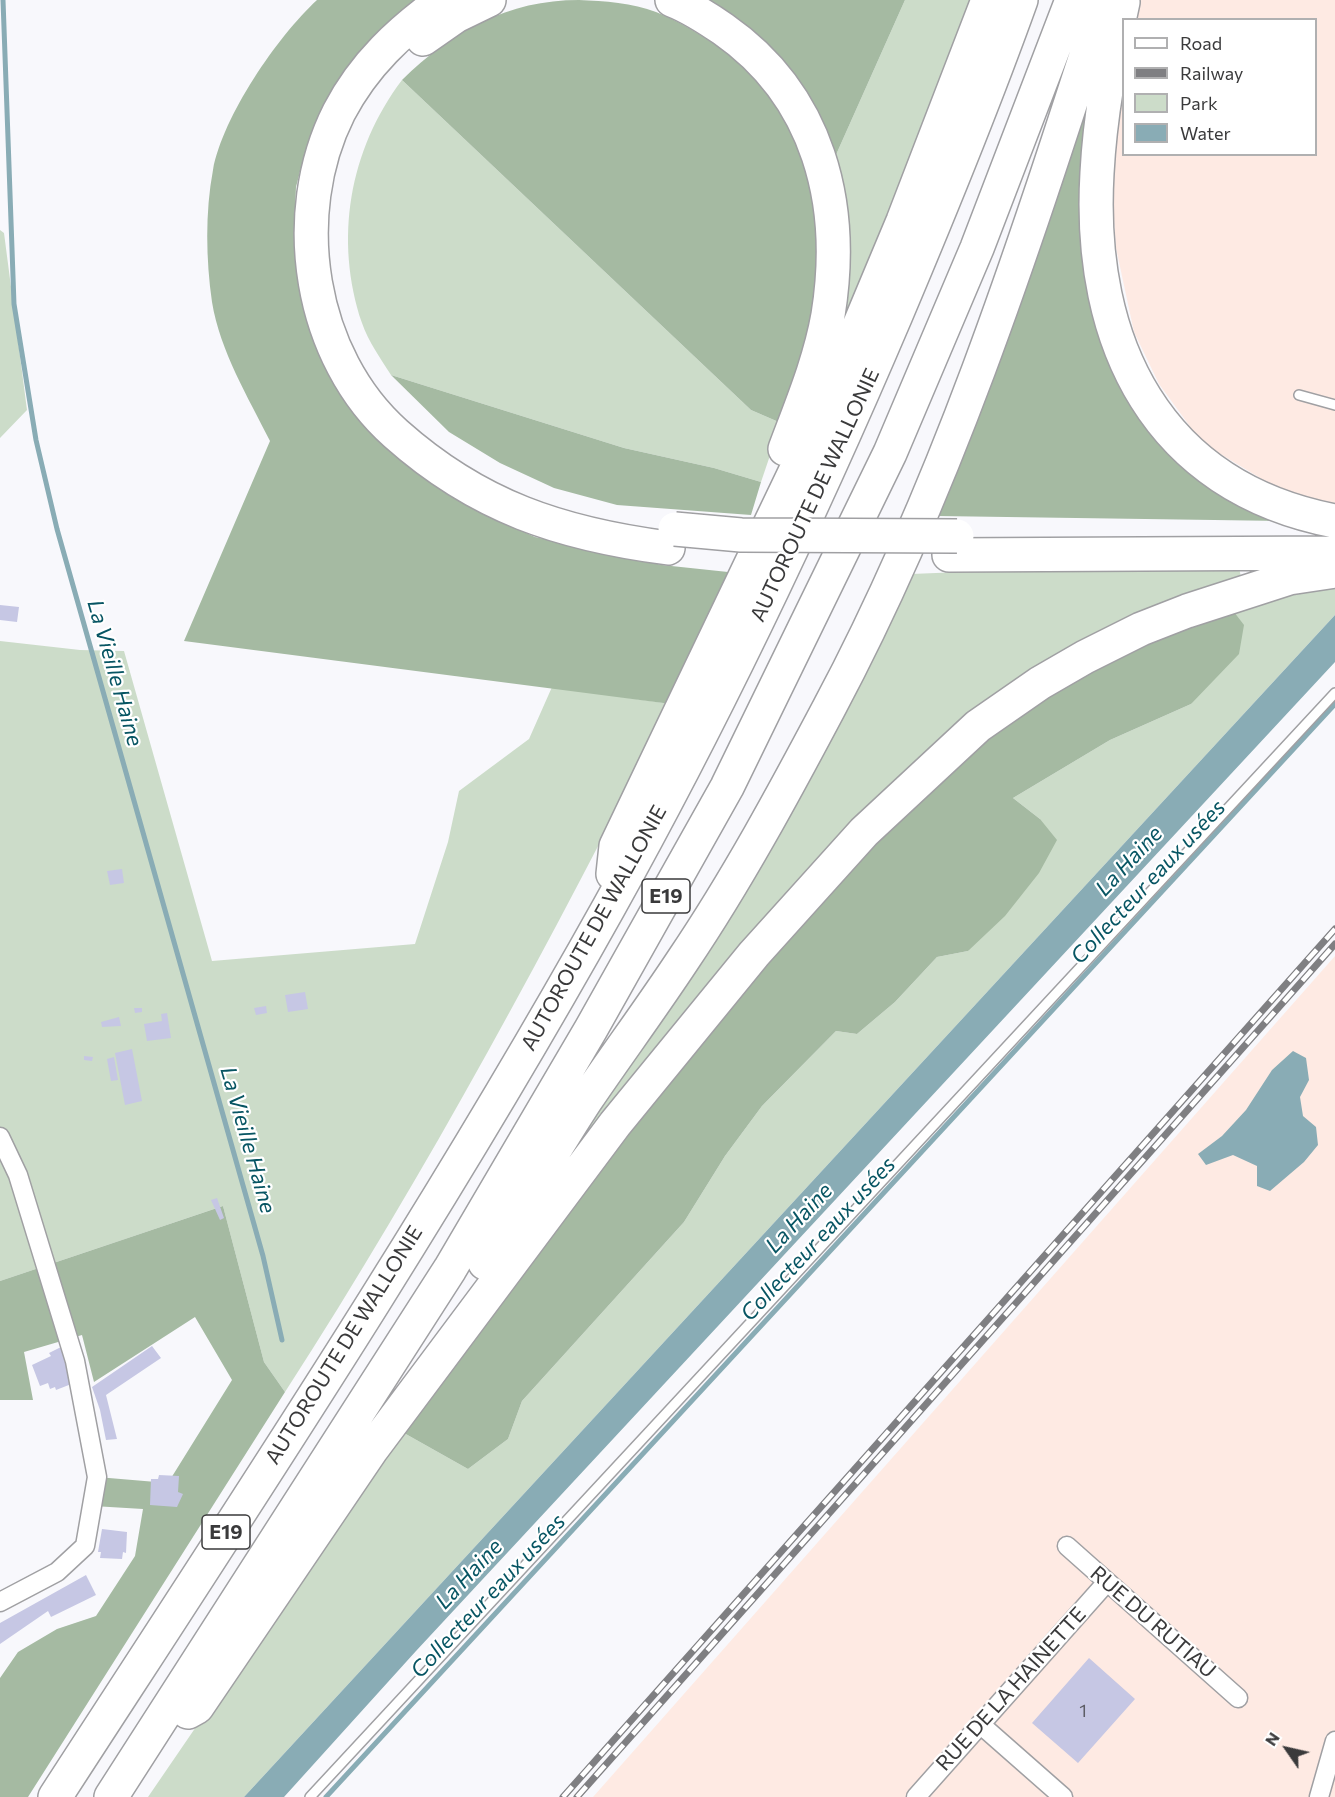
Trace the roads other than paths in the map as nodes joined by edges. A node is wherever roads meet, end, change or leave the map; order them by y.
1 (443, 0) edge
2 (489, 0) edge
3 (672, 0) edge
4 (987, 0) edge
5 (1021, 0) edge
6 (1072, 0) edge
7 (1104, 0) edge
8 (1124, 0) edge
9 (1299, 395) dead end
10 (1335, 405) edge
11 (1335, 522) edge
12 (1335, 537) edge
13 (671, 539) junction
14 (953, 546) junction
15 (1335, 553) edge
16 (1335, 571) edge
17 (696, 684) junction
18 (1335, 693) edge
19 (609, 906) junction
20 (0, 1137) edge
21 (372, 1449) junction
22 (1067, 1546) dead end
23 (1107, 1582) junction
24 (0, 1602) edge
25 (1238, 1698) dead end
26 (980, 1724) junction
27 (151, 1735) junction
28 (1335, 1741) edge
29 (55, 1797) edge
30 (111, 1797) edge
31 (310, 1797) edge
32 (916, 1797) edge
33 (1063, 1797) edge
34 (1319, 1797) edge

1 - 13 highway
2 - 13 highway
3 - 17 highway
4 - 17 highway
5 - 19 highway, AUTOROUTE DE WALLONIE / E19
6 - 27 highway, E19
7 - 21 highway
8 - 11 highway
9 - 10 lane
12 - 14 highway
13 - 14 highway, bridge
14 - 15 highway
16 - 21 highway
17 - 19 highway
18 - 31 lane
19 - 29 highway, AUTOROUTE DE WALLONIE / E19
20 - 24 street
21 - 27 highway
22 - 23 street, RUE DU RUTIAU
23 - 25 street, RUE DU RUTIAU
23 - 26 street, RUE DE LA HAINETTE
26 - 32 street, RUE DE LA HAINETTE
26 - 33 street
27 - 30 highway, E19
28 - 34 street

